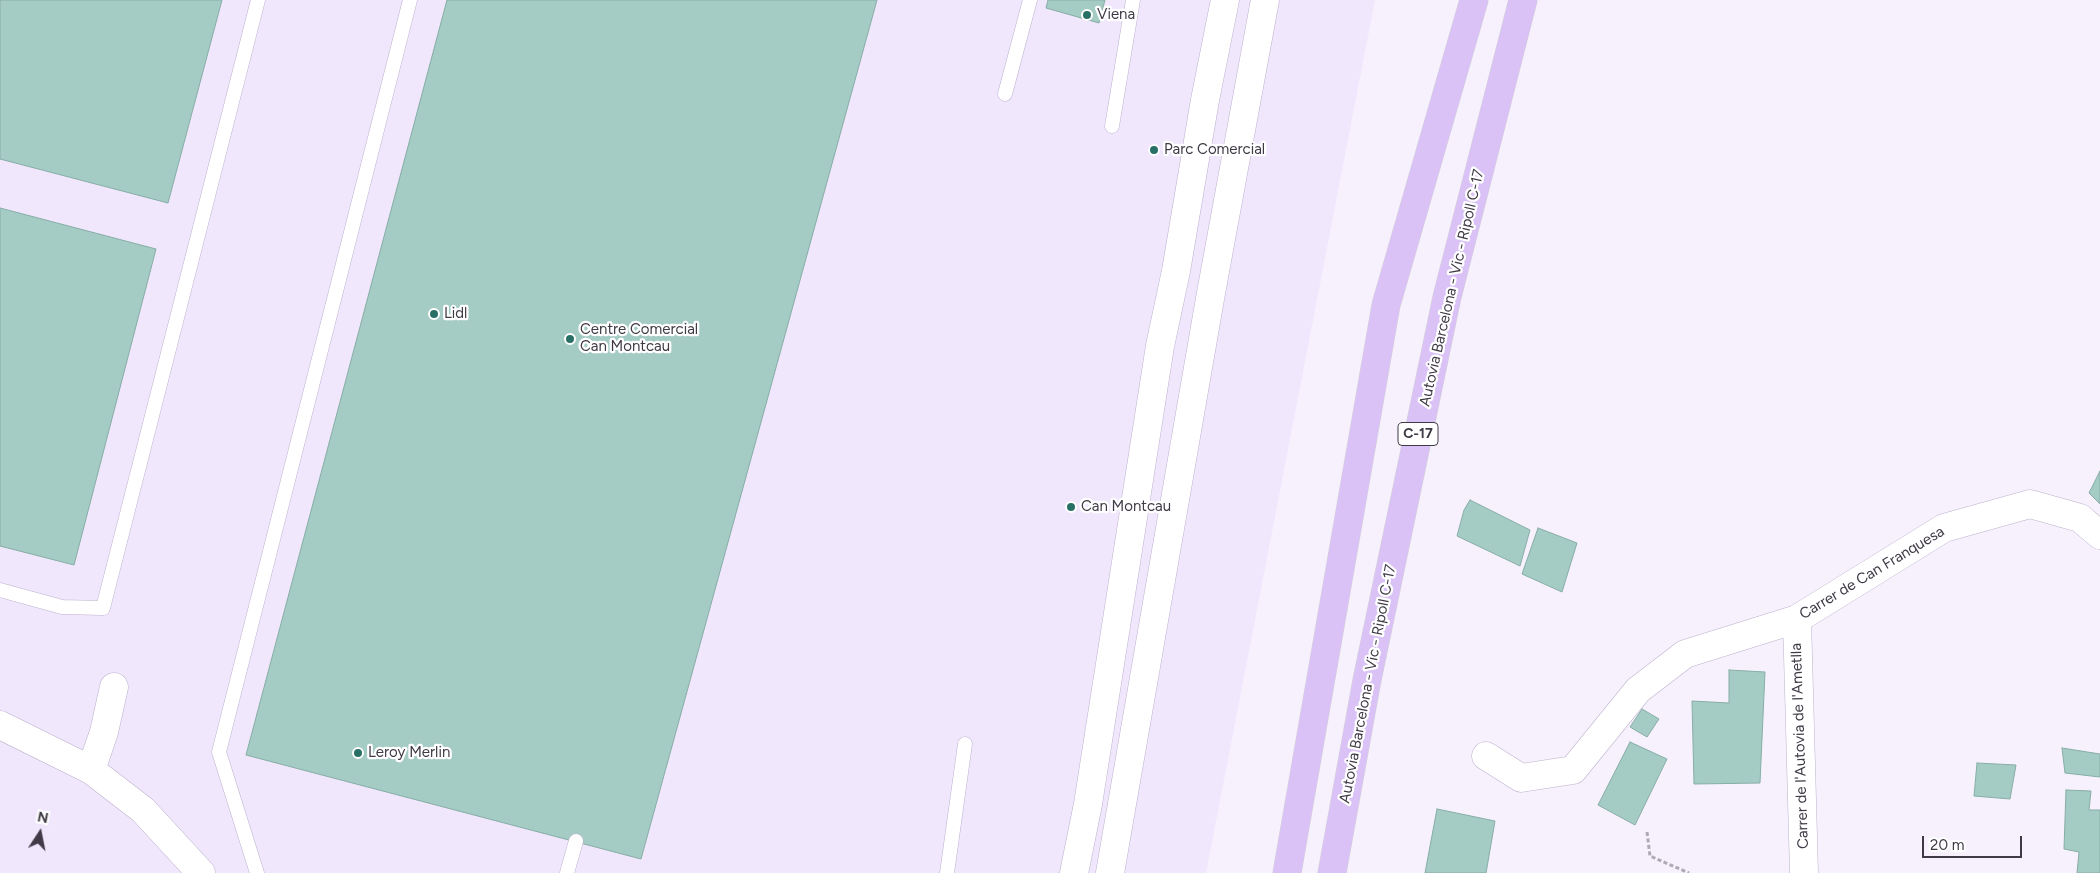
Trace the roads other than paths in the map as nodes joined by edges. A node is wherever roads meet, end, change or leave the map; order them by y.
1 (258, 0) edge
2 (410, 0) edge
3 (1030, 0) edge
4 (1132, 0) edge
5 (1226, 0) edge
6 (1266, 0) edge
7 (1474, 0) edge
8 (1524, 0) edge
9 (1006, 94) dead end
10 (1112, 126) dead end
11 (2100, 535) edge
12 (0, 590) edge
13 (1796, 619) junction
14 (114, 687) dead end
15 (0, 725) edge
16 (965, 744) dead end
17 (1486, 756) dead end
18 (91, 770) junction
19 (576, 842) dead end
20 (201, 873) edge
21 (257, 873) edge
22 (567, 873) edge
23 (947, 873) edge
24 (1074, 873) edge
25 (1110, 873) edge
26 (1287, 873) edge
27 (1332, 873) edge
28 (1804, 873) edge

1 - 12 lane
2 - 21 lane
3 - 9 lane
4 - 10 lane
5 - 24 street
6 - 25 street
7 - 26 highway
8 - 27 highway, Autovia Barcelona - Vic - Ripoll C-17 / C-17
11 - 13 street, Carrer de Can Franquesa
13 - 17 street, Carrer de Can Franquesa
13 - 28 street, Carrer de l'Autovia de l'Ametlla
14 - 18 street
15 - 18 street
16 - 23 lane
18 - 20 street
19 - 22 lane

